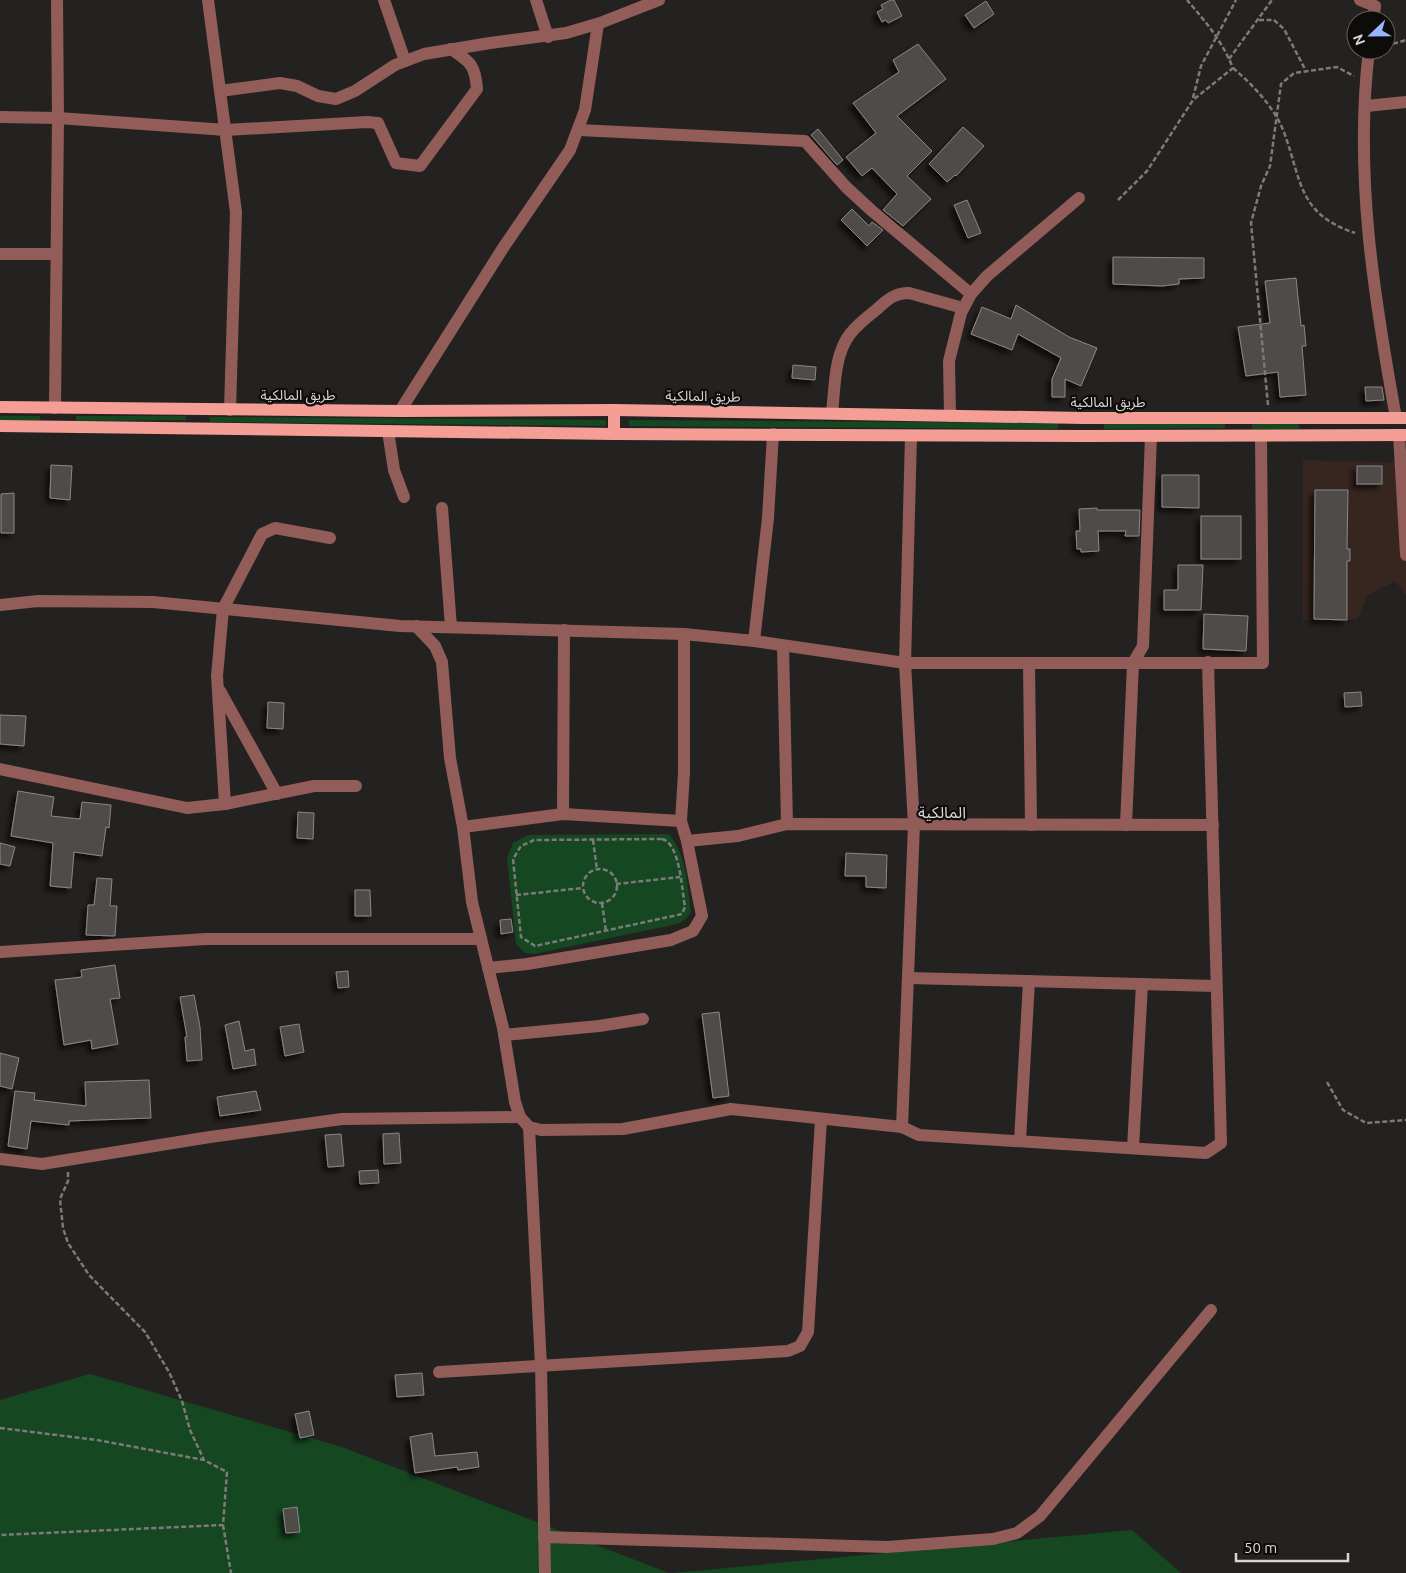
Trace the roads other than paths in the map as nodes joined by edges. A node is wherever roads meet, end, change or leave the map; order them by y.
1 (57, 0) edge
2 (208, 0) edge
3 (384, 0) edge
4 (536, 0) edge
5 (659, 0) edge
6 (1360, 0) edge
7 (1374, 10) edge
8 (598, 24) junction
9 (548, 37) junction
10 (450, 49) junction
11 (1368, 60) edge
12 (405, 61) junction
13 (220, 91) junction
14 (1406, 102) edge
15 (1366, 106) junction
16 (0, 116) edge
17 (58, 118) junction
18 (226, 130) junction
19 (579, 130) junction
20 (1079, 198) dead end
21 (0, 254) edge
22 (55, 254) junction
23 (971, 294) junction
24 (963, 308) junction
25 (0, 408) edge
26 (55, 408) junction
27 (197, 409) junction
28 (230, 410) junction
29 (614, 410) junction
30 (400, 411) junction
31 (832, 413) junction
32 (950, 416) junction
33 (1241, 416) junction
34 (1084, 418) junction
35 (1401, 418) edge
36 (0, 426) edge
37 (54, 426) junction
38 (196, 428) junction
39 (388, 431) junction
40 (614, 434) junction
41 (774, 434) junction
42 (1403, 435) edge
43 (911, 436) junction
44 (1084, 436) junction
45 (1151, 436) junction
46 (1240, 436) junction
47 (1261, 436) junction
48 (404, 497) dead end
49 (442, 508) dead end
50 (330, 538) dead end
51 (1406, 555) edge
52 (0, 605) edge
53 (222, 609) junction
54 (416, 626) junction
55 (451, 627) junction
56 (564, 630) junction
57 (684, 634) junction
58 (754, 641) junction
59 (783, 646) junction
60 (1208, 662) junction
61 (905, 663) junction
62 (1029, 663) junction
63 (1133, 663) junction
64 (218, 688) junction
65 (0, 769) edge
66 (356, 786) dead end
67 (277, 794) junction
68 (225, 804) junction
69 (562, 814) junction
70 (681, 821) junction
71 (787, 824) junction
72 (914, 825) junction
73 (1031, 825) junction
74 (1126, 825) junction
75 (1212, 825) junction
76 (463, 827) junction
77 (688, 841) junction
78 (481, 939) junction
79 (0, 952) edge
80 (488, 968) junction
81 (908, 978) junction
82 (1029, 981) junction
83 (1142, 984) junction
84 (1216, 986) junction
85 (643, 1019) dead end
86 (504, 1035) junction
87 (821, 1118) junction
88 (524, 1122) junction
89 (902, 1127) junction
90 (1020, 1141) junction
91 (1133, 1148) junction
92 (0, 1159) edge
93 (1211, 1310) dead end
94 (541, 1366) junction
95 (439, 1372) dead end
96 (544, 1537) junction
97 (545, 1573) edge

1 - 17 street
2 - 13 street
3 - 12 street
4 - 9 street
5 - 8 street
6 - 7 street
8 - 9 street
8 - 19 street
9 - 10 street
10 - 12 street
10 - 18 street
11 - 15 street
12 - 13 street
13 - 18 street
14 - 15 street
15 - 35 street
16 - 17 street
17 - 18 street
17 - 22 street
18 - 28 street
19 - 23 street
19 - 30 street
20 - 23 street
21 - 22 street
22 - 26 street
23 - 24 street
24 - 31 street
24 - 32 street
25 - 26 main road, طريق المالكية
26 - 27 main road, طريق المالكية
26 - 37 main road
27 - 28 main road, طريق المالكية
27 - 38 main road
28 - 30 main road, طريق المالكية
29 - 30 main road, طريق المالكية
29 - 31 main road, طريق المالكية
29 - 40 main road
31 - 32 main road, طريق المالكية
32 - 34 main road, طريق المالكية
33 - 34 main road, طريق المالكية
33 - 35 main road, طريق المالكية
33 - 46 main road
34 - 44 main road
36 - 37 main road
37 - 38 main road
38 - 39 main road
39 - 40 main road
39 - 48 street
40 - 41 main road
41 - 43 main road
41 - 58 street
42 - 47 main road
42 - 51 street
43 - 44 main road
43 - 61 street
44 - 45 main road
45 - 46 main road
45 - 63 street
46 - 47 main road
47 - 60 street
49 - 55 street
50 - 53 street
52 - 53 street
53 - 54 street
53 - 64 street
54 - 55 street
54 - 76 street
55 - 56 street
56 - 57 street
56 - 69 street
57 - 58 street
57 - 70 street
58 - 59 street
59 - 61 street
59 - 71 street
60 - 63 street
60 - 75 street
61 - 62 street
61 - 72 street
62 - 63 street
62 - 73 street
63 - 74 street
64 - 67 street
64 - 68 street
65 - 68 street
66 - 67 street
67 - 68 street
69 - 70 street
69 - 76 street
70 - 77 street
71 - 72 street
71 - 77 street
72 - 73 street
72 - 81 street
73 - 74 street
74 - 75 street
75 - 84 street
76 - 78 street
77 - 80 street
78 - 79 street
78 - 80 street
80 - 86 street
81 - 82 street
81 - 89 street
82 - 83 street
82 - 90 street
83 - 84 street
83 - 91 street
84 - 91 street
85 - 86 street
86 - 88 street
87 - 88 street
87 - 89 street
87 - 94 street
88 - 92 street
88 - 94 street
89 - 90 street
90 - 91 street
93 - 96 street
94 - 95 street
94 - 96 street
96 - 97 street

